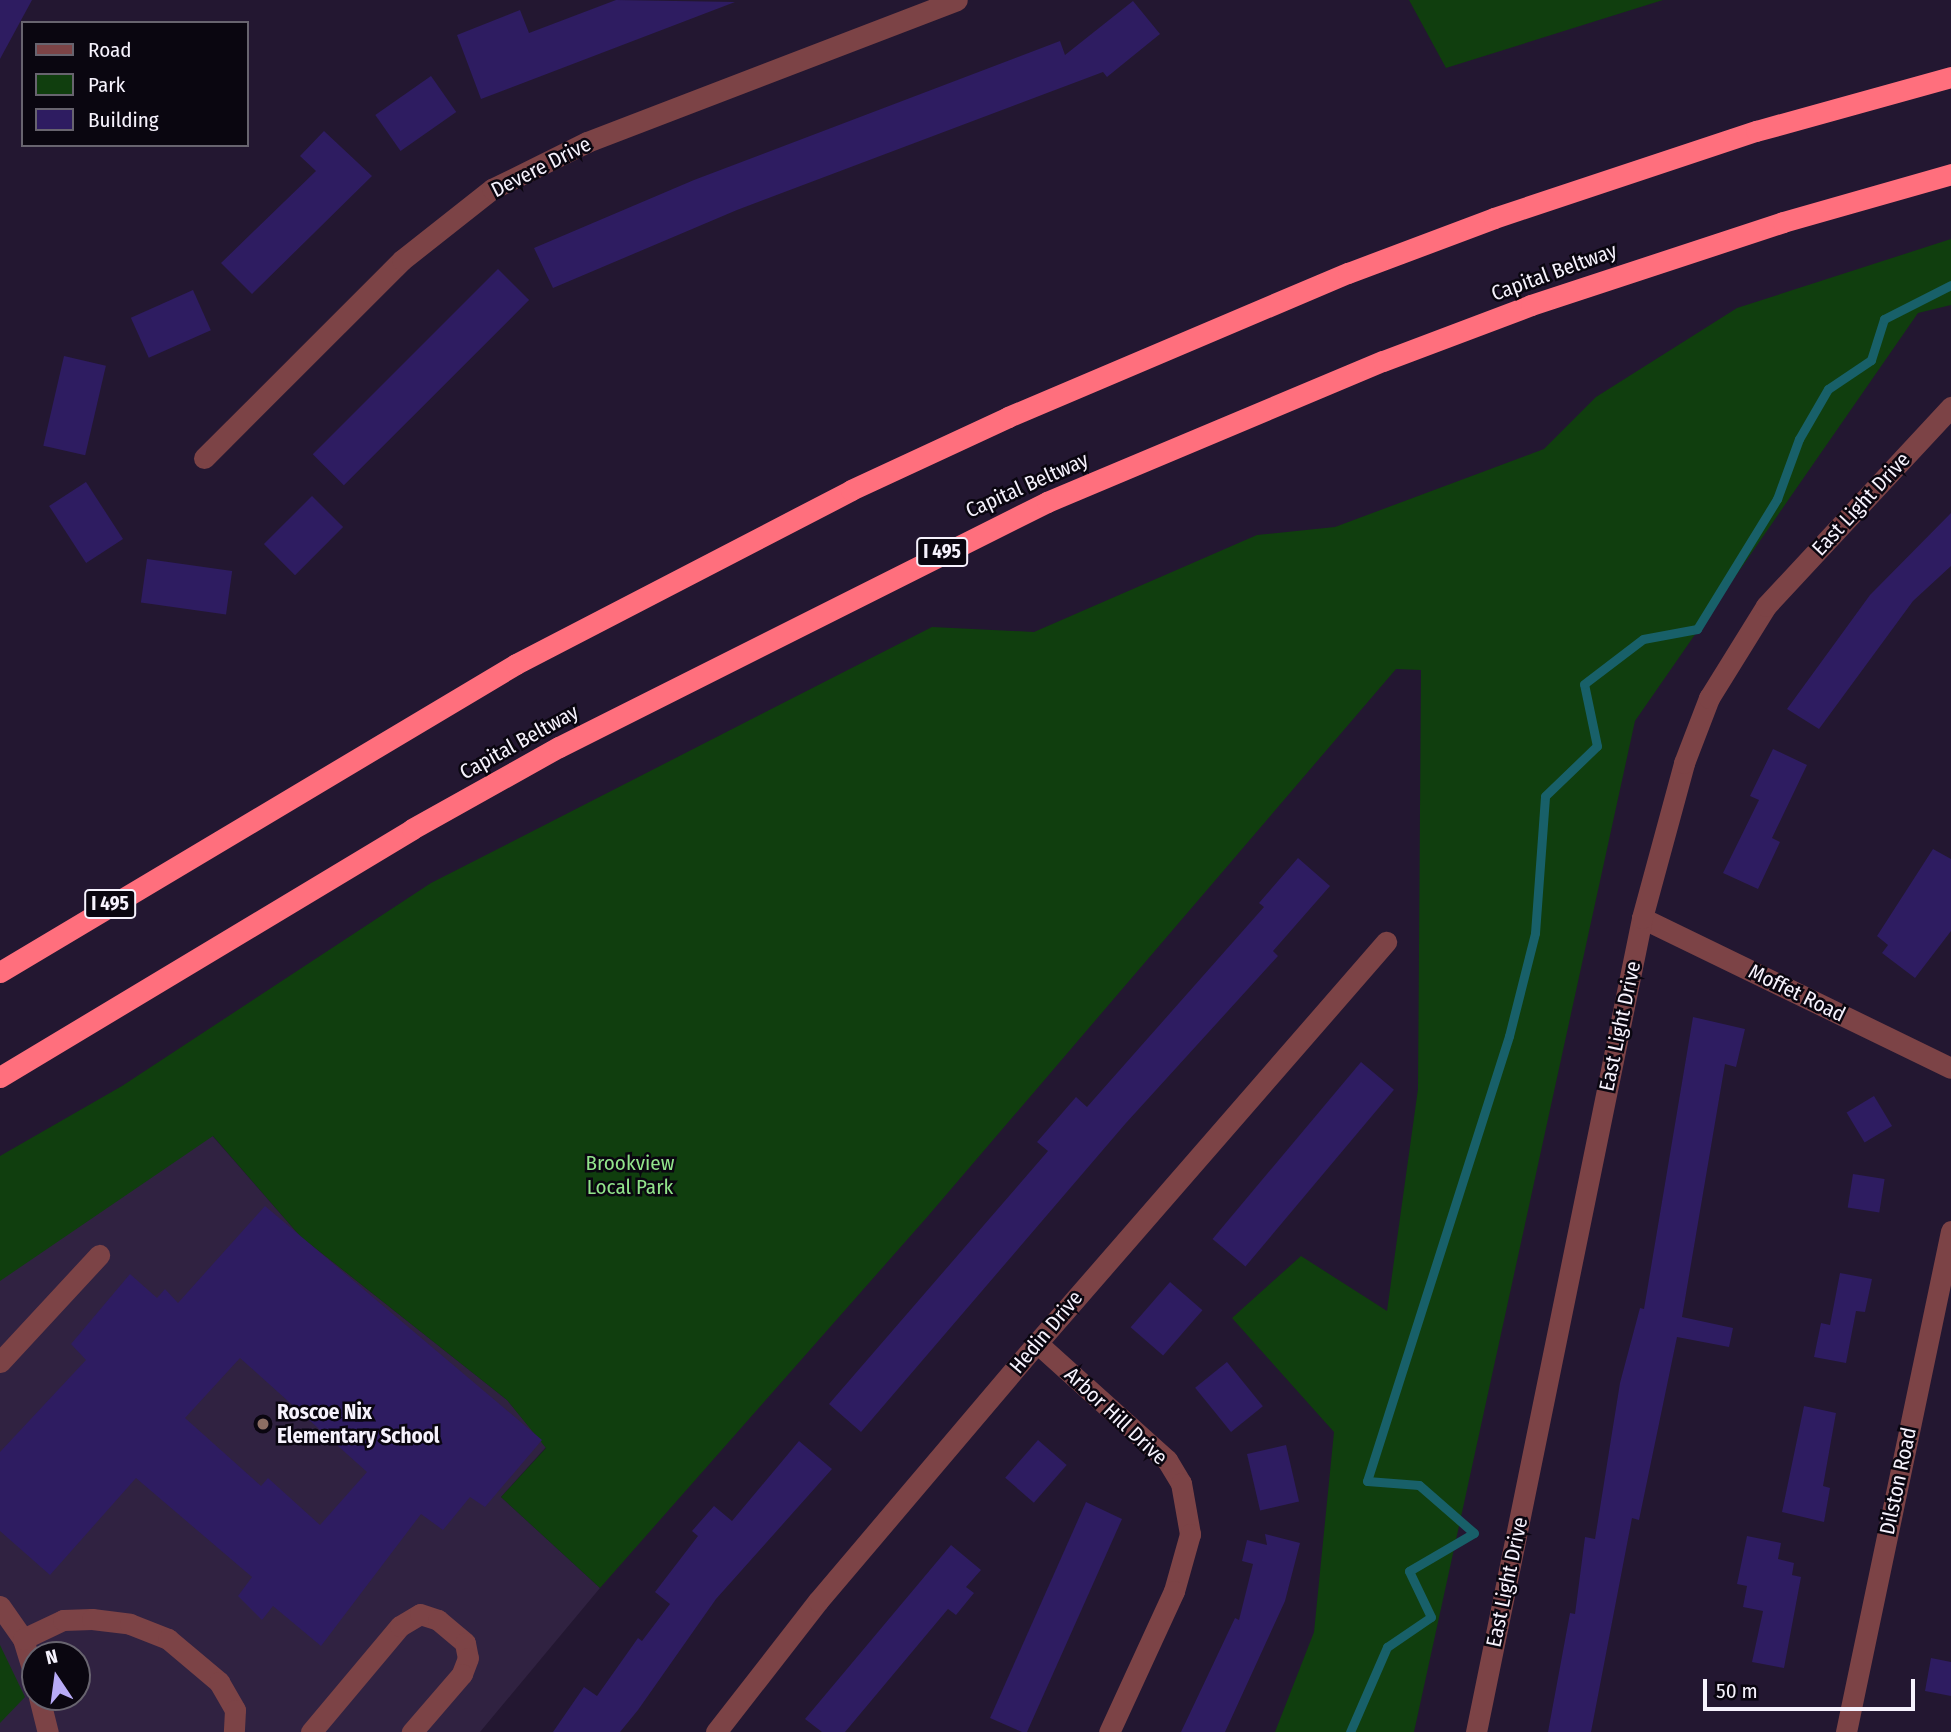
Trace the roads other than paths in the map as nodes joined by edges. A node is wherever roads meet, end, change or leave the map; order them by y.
1 (957, 0) edge
2 (1951, 77) edge
3 (1951, 174) edge
4 (1951, 407) edge
5 (204, 458) dead end
6 (1642, 918) junction
7 (1387, 942) dead end
8 (0, 972) edge
9 (1951, 1068) edge
10 (0, 1077) edge
11 (1951, 1231) edge
12 (99, 1255) dead end
13 (1037, 1343) junction
14 (0, 1362) edge
15 (0, 1606) edge
16 (23, 1639) joint
17 (43, 1711) edge
18 (48, 1732) edge
19 (234, 1732) edge
20 (311, 1732) edge
21 (412, 1732) edge
22 (716, 1732) edge
23 (1109, 1732) edge
24 (1476, 1732) edge
25 (1846, 1732) edge

1 - 5 street, Devere Drive
2 - 8 highway, I 495
3 - 10 highway, Capital Beltway / I 495
4 - 6 street, East Light Drive
6 - 9 street, Moffet Road
6 - 24 street, East Light Drive
7 - 13 street, Hedin Drive
11 - 25 street, Dilston Road
12 - 14 street
13 - 22 street, Hedin Drive
13 - 23 street, Arbor Hill Drive
15 - 16 street
16 - 19 street
17 - 18 street
20 - 21 street

